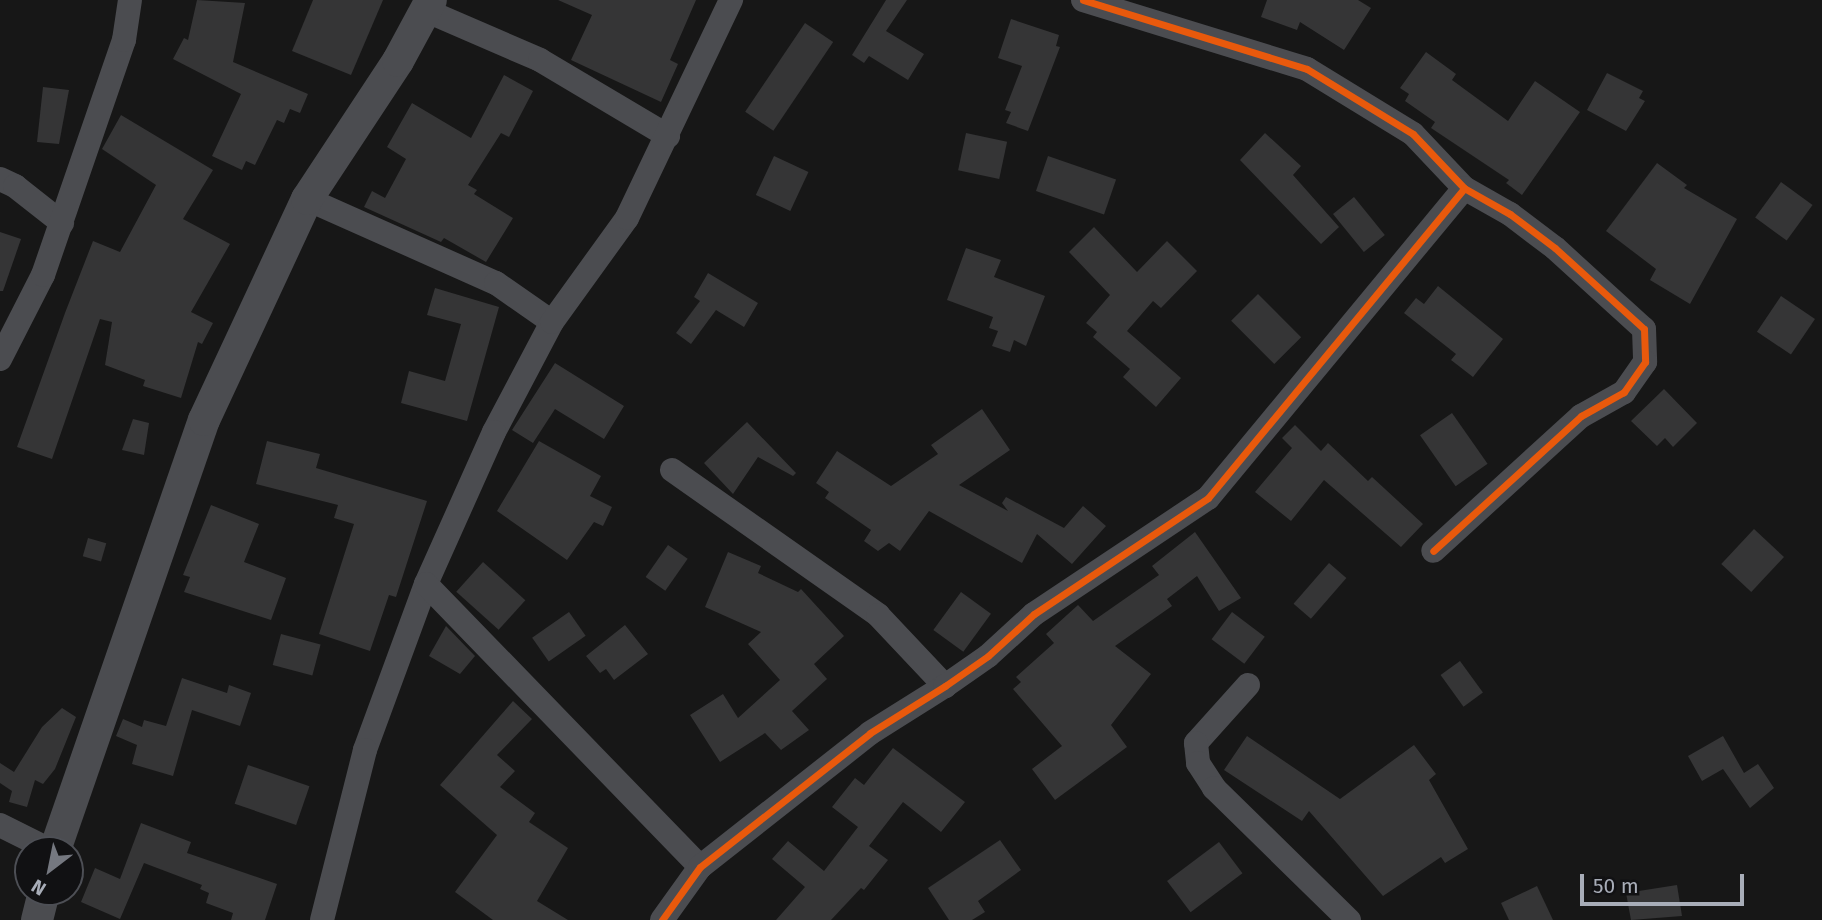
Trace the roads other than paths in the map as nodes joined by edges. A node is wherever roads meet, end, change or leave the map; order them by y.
1 (130, 0) edge
2 (731, 0) edge
3 (1083, 0) edge
4 (429, 5) edge
5 (668, 136) junction
6 (0, 179) edge
7 (1464, 188) junction
8 (307, 200) junction
9 (62, 223) junction
10 (552, 322) junction
11 (0, 359) edge
12 (672, 470) dead end
13 (1433, 551) dead end
14 (426, 584) junction
15 (1248, 685) dead end
16 (945, 686) junction
17 (0, 825) edge
18 (23, 836) edge
19 (58, 836) edge
20 (700, 867) junction
21 (322, 920) edge
22 (662, 920) edge
23 (1349, 920) edge

1 - 9 street
2 - 5 street
3 - 7 street
4 - 5 street
4 - 8 street
5 - 10 street
6 - 9 street
7 - 13 street
7 - 16 street
8 - 10 street
8 - 19 street
9 - 11 street
10 - 14 street
12 - 16 street
14 - 20 street
14 - 21 street
15 - 23 street
16 - 20 street
17 - 18 street
20 - 22 street

